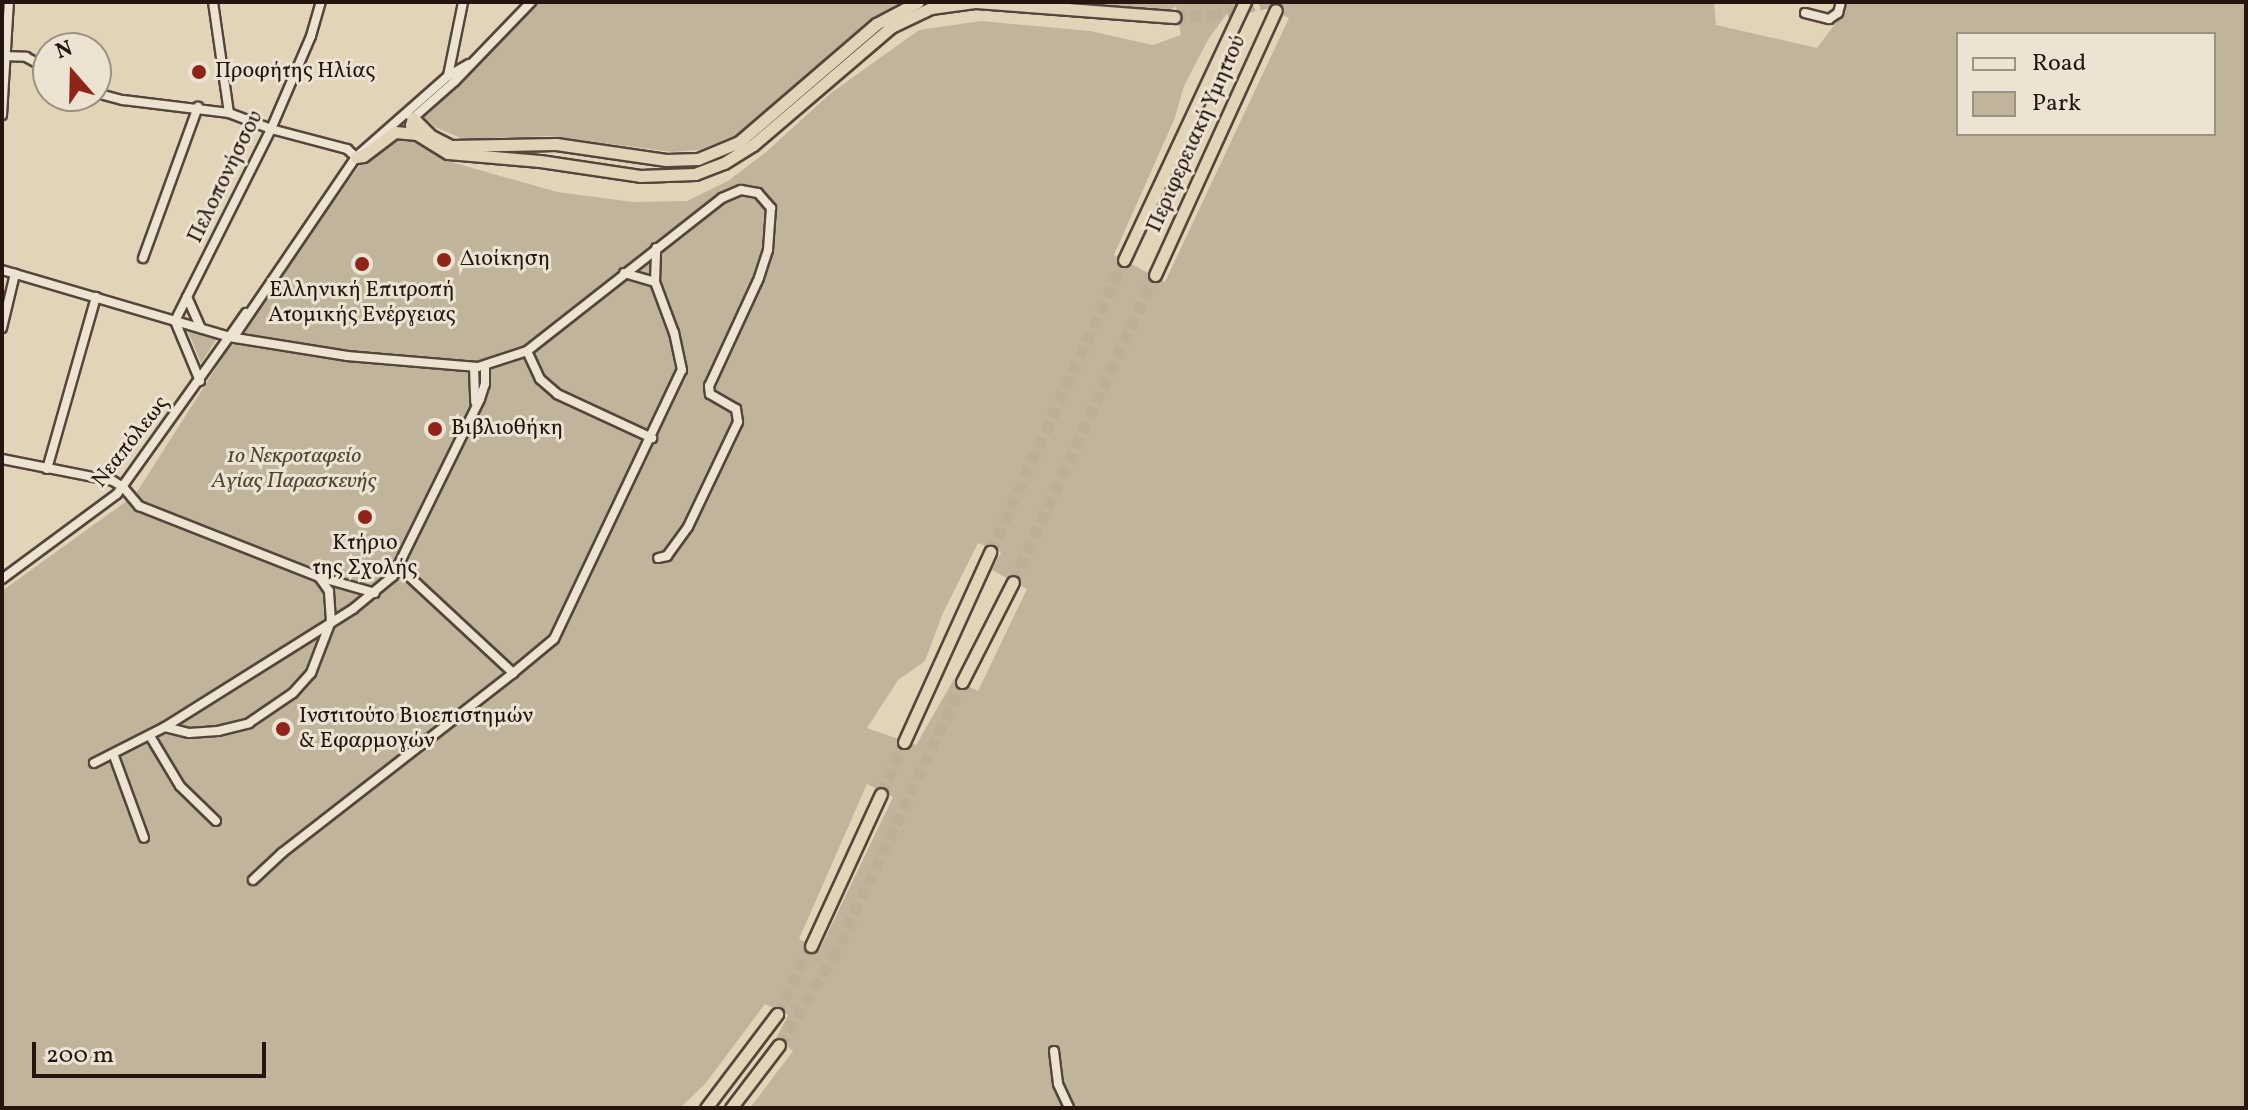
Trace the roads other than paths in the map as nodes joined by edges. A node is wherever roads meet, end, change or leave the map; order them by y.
1 (9, 2) edge
2 (213, 2) edge
3 (321, 2) edge
4 (463, 2) edge
5 (531, 2) edge
6 (918, 2) edge
7 (975, 2) edge
8 (1245, 2) edge
9 (1841, 2) edge
10 (1276, 10) dead end
11 (1805, 13) dead end
12 (1174, 17) tunnel mouth
13 (3, 56) edge
14 (32, 60) edge
15 (469, 64) junction
16 (448, 76) junction
17 (112, 97) edge
18 (198, 107) junction
19 (229, 113) junction
20 (2, 115) edge
21 (398, 117) junction
22 (413, 118) junction
23 (271, 129) junction
24 (417, 134) junction
25 (356, 157) junction
26 (656, 248) junction
27 (143, 258) dead end
28 (1124, 260) tunnel mouth
29 (2, 270) edge
30 (624, 273) junction
31 (15, 274) junction
32 (1155, 275) tunnel mouth
33 (655, 282) junction
34 (96, 297) junction
35 (187, 297) junction
36 (175, 321) junction
37 (2, 328) edge
38 (201, 328) junction
39 (229, 337) junction
40 (527, 351) junction
41 (485, 366) junction
42 (474, 367) junction
43 (200, 381) junction
44 (475, 407) junction
45 (652, 438) junction
46 (2, 459) edge
47 (47, 469) junction
48 (123, 487) junction
49 (990, 552) tunnel mouth
50 (658, 558) dead end
51 (399, 567) junction
52 (319, 577) junction
53 (2, 579) edge
54 (1013, 582) tunnel mouth
55 (375, 593) junction
56 (331, 621) junction
57 (513, 673) junction
58 (962, 682) tunnel mouth
59 (165, 727) junction
60 (150, 736) junction
61 (904, 742) tunnel mouth
62 (114, 756) junction
63 (94, 763) dead end
64 (881, 794) tunnel mouth
65 (216, 821) dead end
66 (144, 838) dead end
67 (253, 880) dead end
68 (811, 946) tunnel mouth
69 (777, 1014) tunnel mouth
70 (779, 1045) tunnel mouth
71 (1054, 1051) dead end
72 (706, 1108) edge
73 (731, 1108) edge
74 (1069, 1108) edge

1 - 13 street
2 - 19 street
3 - 23 street, Πελοπονήσσου
4 - 16 street
5 - 15 street
6 - 22 highway
7 - 12 highway
7 - 24 highway
8 - 28 highway, Περιφερειακή Υμηττού
9 - 11 street
10 - 32 highway, Περιφερειακή Υμηττού
13 - 14 street
13 - 20 street
15 - 16 street, Νεαπόλεως
15 - 22 street
16 - 21 street, Νεαπόλεως
17 - 18 street
18 - 19 street
18 - 27 street
19 - 23 street
21 - 22 street
21 - 25 street, Νεαπόλεως
22 - 24 highway
23 - 25 street
23 - 35 street, Πελοπονήσσου
24 - 25 highway
25 - 39 street, Νεαπόλεως
26 - 30 street
26 - 33 street
26 - 50 street
29 - 31 street
30 - 33 street
30 - 40 street
31 - 34 street
31 - 37 street
33 - 45 street
34 - 36 street
34 - 47 street
35 - 36 street, Πελοπονήσσου
35 - 38 street
36 - 38 street
36 - 43 street
38 - 39 street
39 - 42 street
39 - 43 street, Νεαπόλεως
40 - 41 street
40 - 45 street
41 - 42 street
41 - 44 street
42 - 44 street
43 - 48 street, Νεαπόλεως
44 - 51 street
45 - 57 street
46 - 47 street
47 - 48 street
48 - 52 street
48 - 53 street, Νεαπόλεως
49 - 61 highway
51 - 55 street
51 - 57 street
52 - 55 street
52 - 56 street
54 - 58 highway
55 - 56 street
56 - 59 street
56 - 59 street
57 - 67 street
59 - 60 street
60 - 62 street
60 - 65 street
62 - 63 street
62 - 66 street
64 - 68 highway
69 - 72 highway
70 - 73 highway
71 - 74 street

